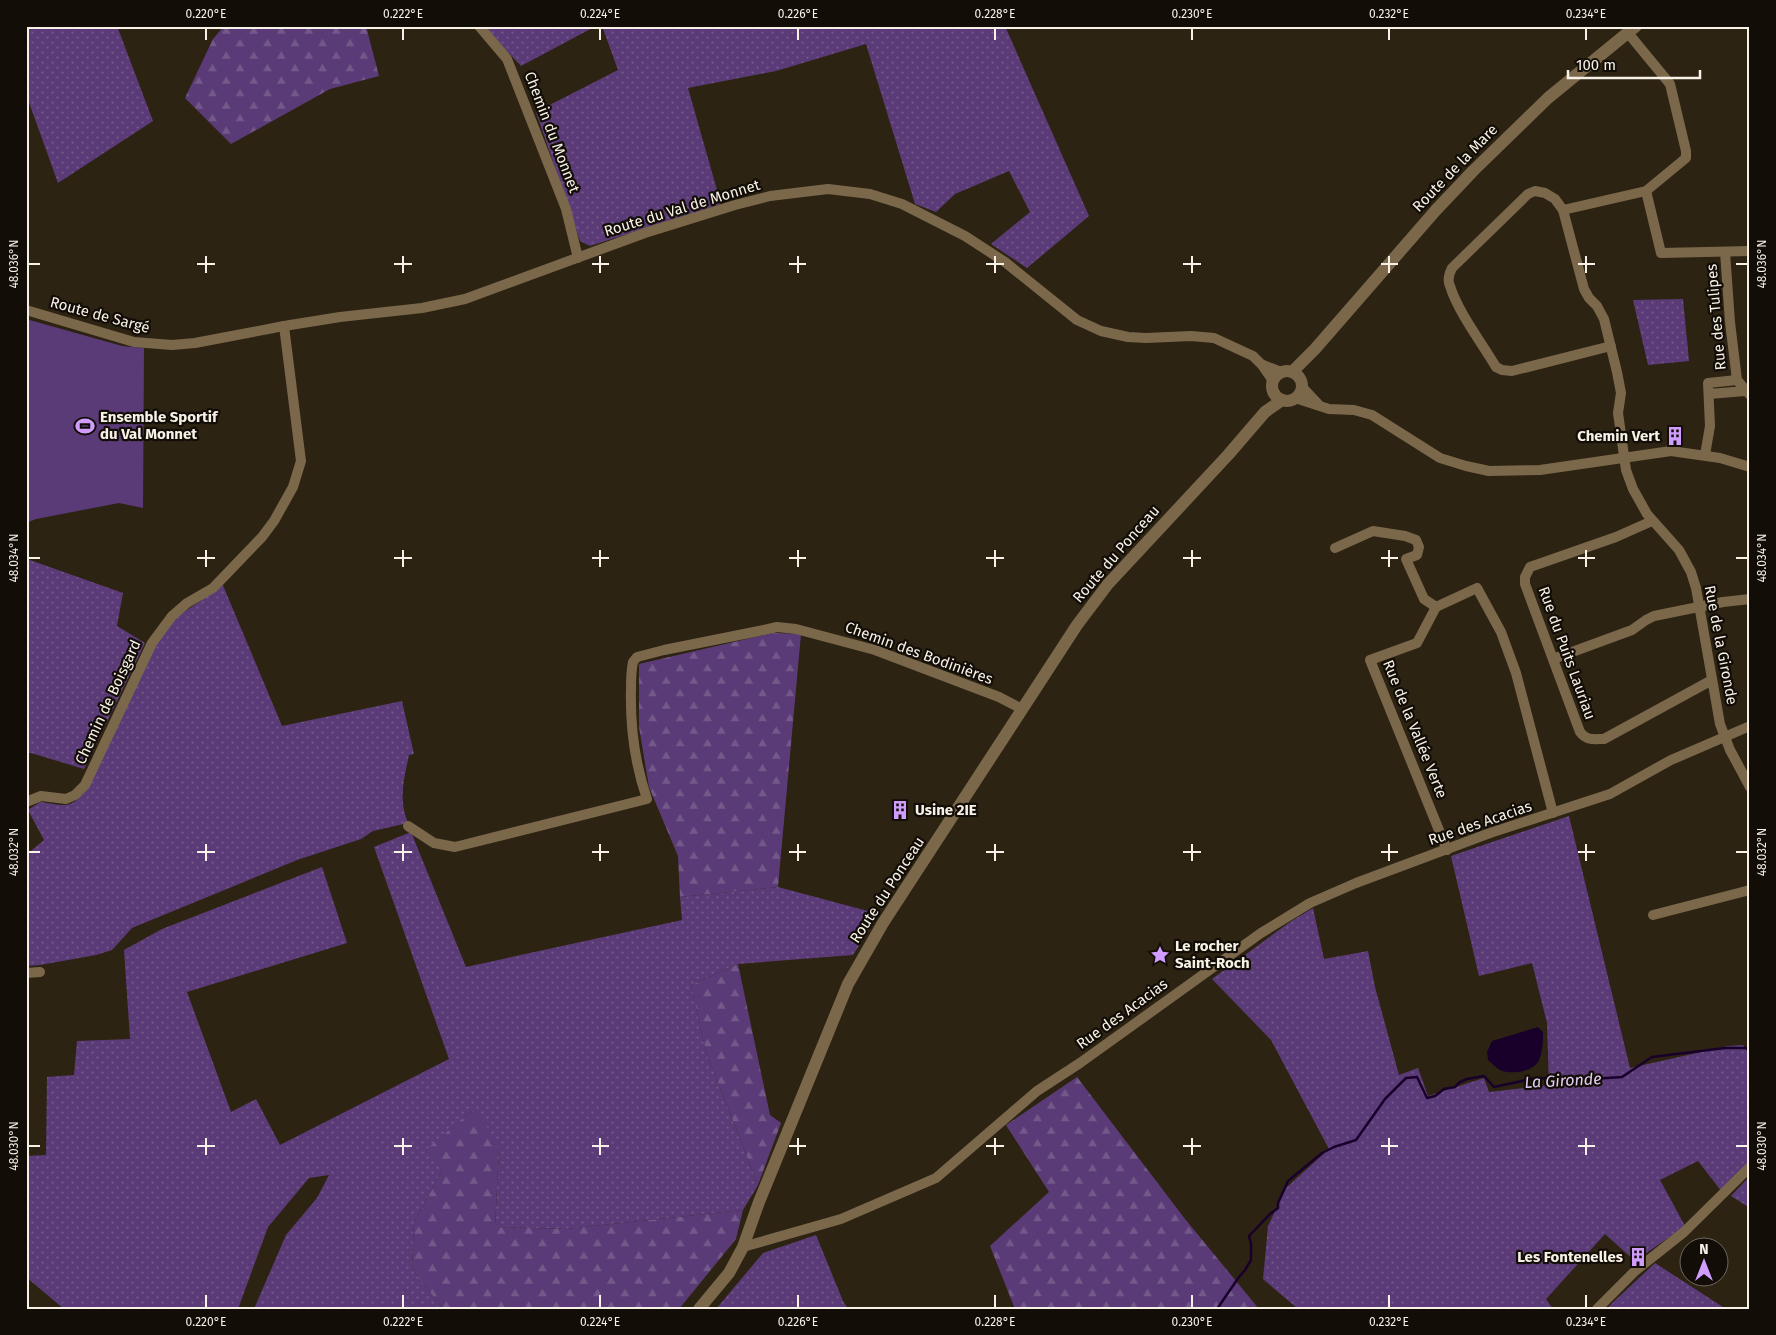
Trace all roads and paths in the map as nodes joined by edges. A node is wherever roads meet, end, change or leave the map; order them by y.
1 (478, 26) edge
2 (1632, 30) edge
3 (1646, 191) junction
4 (1563, 210) junction
5 (1726, 252) junction
6 (1750, 252) edge
7 (578, 258) junction
8 (26, 310) edge
9 (284, 326) junction
10 (1611, 346) junction
11 (1737, 380) junction
12 (1287, 385) junction
13 (1747, 393) edge
14 (1709, 394) junction
15 (1705, 455) junction
16 (1624, 459) junction
17 (1750, 467) edge
18 (1652, 521) junction
19 (1335, 548) dead end
20 (1750, 600) edge
21 (1436, 607) junction
22 (1700, 607) junction
23 (1553, 659) junction
24 (1712, 680) junction
25 (1022, 709) junction
26 (1750, 726) edge
27 (1724, 736) junction
28 (1750, 787) edge
29 (26, 802) edge
30 (1553, 813) junction
31 (408, 826) dead end
32 (1447, 850) junction
33 (1750, 890) edge
34 (1652, 915) dead end
35 (40, 972) dead end
36 (26, 973) edge
37 (1750, 1167) edge
38 (743, 1247) junction
39 (699, 1309) edge
40 (1597, 1309) edge

1 - 7 street, Chemin du Monnet
2 - 3 street
2 - 12 street, Route de la Mare
3 - 4 street
3 - 5 street
4 - 10 street, Rue de la Gironde
4 - 10 street
5 - 6 street
5 - 11 street, Rue des Tulipes
7 - 9 street, Route du Val de Monnet
7 - 12 street, Route du Val de Monnet
8 - 9 street, Route de Sargé
9 - 29 street, Chemin de Boisgard
10 - 16 street, Rue de la Gironde
11 - 13 street, Rue des Tulipes
11 - 14 street, Rue des Tulipes
12 - 16 street, Route du Val de Monnet
12 - 25 street, Route du Ponceau
13 - 14 street, Rue des Tulipes
14 - 15 street
15 - 16 street, Route du Val de Monnet
15 - 17 street, Route du Val de Monnet
16 - 18 street, Rue de la Gironde
18 - 22 street, Rue de la Gironde
18 - 23 street, Rue du Puits Lauriau
19 - 21 street
20 - 22 street
21 - 30 street
21 - 32 street, Rue de la Vallée Verte
22 - 23 street
22 - 24 street, Rue de la Gironde
23 - 24 street, Rue du Puits Lauriau
24 - 27 street, Rue de la Gironde
25 - 31 street, Chemin des Bodinières
25 - 38 street, Route du Ponceau
26 - 27 street, Rue des Acacias
27 - 28 street, Rue de la Gironde
27 - 30 street, Rue des Acacias
30 - 32 street, Rue des Acacias
32 - 38 street, Rue des Acacias
33 - 34 street
35 - 36 street
37 - 40 street
38 - 39 street, Route du Ponceau

